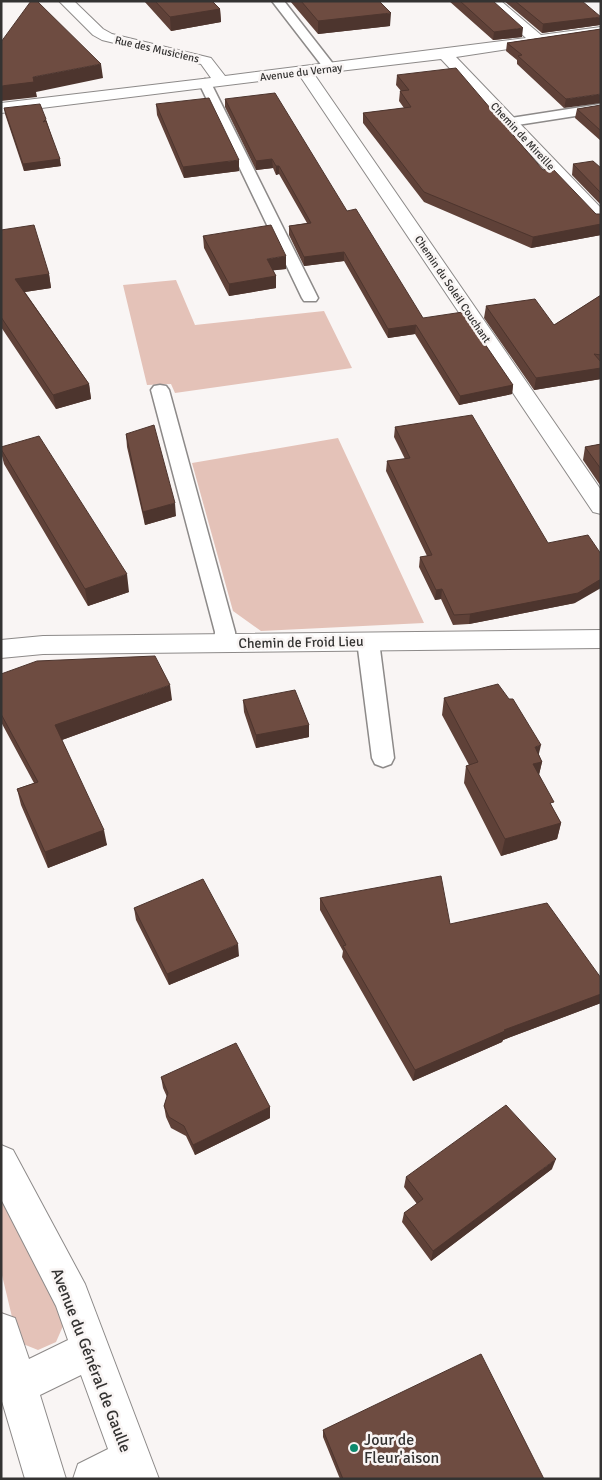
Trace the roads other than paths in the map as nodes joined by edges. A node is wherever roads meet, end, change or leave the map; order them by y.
1 (66, 1) edge
2 (278, 1) edge
3 (492, 1) edge
4 (601, 31) edge
5 (538, 40) junction
6 (444, 54) junction
7 (330, 68) junction
8 (304, 71) junction
9 (221, 81) junction
10 (204, 83) junction
11 (1, 108) edge
12 (601, 108) edge
13 (510, 122) junction
14 (601, 219) edge
15 (310, 298) dead end
16 (160, 390) dead end
17 (601, 507) edge
18 (601, 639) edge
19 (368, 642) junction
20 (225, 643) junction
21 (1, 649) edge
22 (383, 758) dead end
23 (1, 1162) edge
24 (1, 1332) edge
25 (91, 1349) junction
26 (16, 1386) junction
27 (135, 1468) edge
28 (46, 1479) edge
29 (93, 1479) edge

1 - 9 street, Rue des Musiciens
2 - 7 lane
3 - 5 street
4 - 5 street, Avenue du Vernay
5 - 6 street, Avenue du Vernay
6 - 7 street, Avenue du Vernay
6 - 13 street, Chemin de Mireille
7 - 8 street, Avenue du Vernay
8 - 9 street, Avenue du Vernay
8 - 17 street, Chemin du Soleil Couchant
9 - 10 street, Avenue du Vernay
10 - 11 street, Avenue du Vernay
10 - 15 lane
12 - 13 lane
13 - 14 street, Chemin de Mireille
16 - 20 lane
18 - 19 street, Chemin de Froid Lieu
19 - 20 street, Chemin de Froid Lieu
19 - 22 lane
20 - 21 street, Chemin de Froid Lieu
23 - 25 street, Avenue du Général de Gaulle
24 - 26 street
25 - 26 street
25 - 27 street, Avenue du Général de Gaulle
26 - 28 street
27 - 29 street

